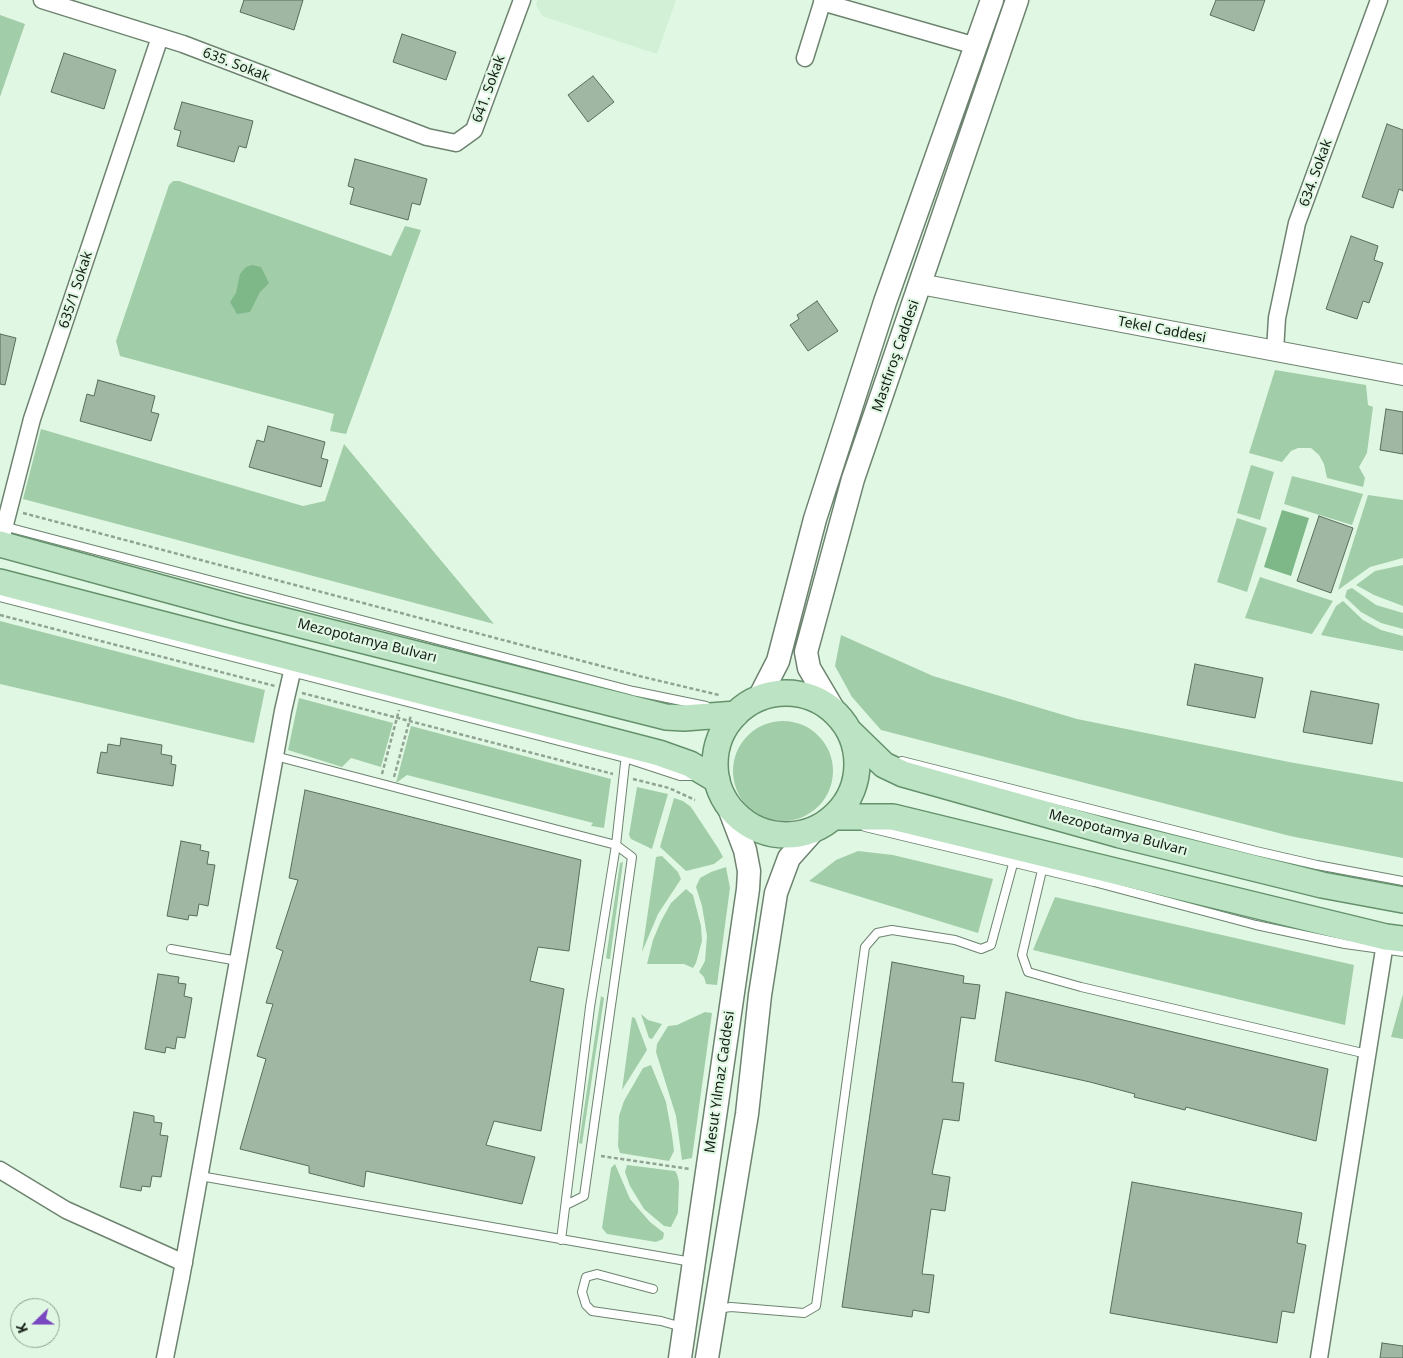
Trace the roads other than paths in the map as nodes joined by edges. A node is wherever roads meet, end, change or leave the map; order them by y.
1 (42, 0) edge
2 (522, 0) edge
3 (992, 0) edge
4 (1017, 0) edge
5 (1379, 0) edge
6 (822, 1) edge
7 (160, 37) junction
8 (976, 46) junction
9 (805, 58) dead end
10 (427, 137) joint
11 (920, 284) junction
12 (1275, 351) junction
13 (1403, 375) edge
14 (1, 535) edge
15 (0, 582) edge
16 (0, 597) edge
17 (291, 674) junction
18 (759, 698) junction
19 (731, 708) junction
20 (842, 721) junction
21 (626, 751) junction
22 (888, 755) dead end
23 (274, 756) junction
24 (896, 758) dead end
25 (714, 778) junction
26 (729, 808) junction
27 (824, 824) junction
28 (616, 845) junction
29 (1045, 863) junction
30 (1013, 864) junction
31 (1403, 881) edge
32 (1403, 900) edge
33 (1394, 944) edge
34 (171, 949) dead end
35 (238, 961) junction
36 (1367, 1054) junction
37 (0, 1170) edge
38 (200, 1176) junction
39 (566, 1205) junction
40 (561, 1240) junction
41 (184, 1263) junction
42 (694, 1263) junction
43 (653, 1289) dead end
44 (715, 1309) junction
45 (684, 1328) junction
46 (165, 1358) edge
47 (680, 1358) edge
48 (708, 1358) edge
49 (1319, 1358) edge

1 - 7 street, 635. Sokak
2 - 10 street, 641. Sokak
3 - 8 main road, Mastfıroş Caddesi
4 - 11 main road, Mastfıroş Caddesi
5 - 12 street, 634. Sokak
6 - 8 street
6 - 9 street
7 - 10 street, 635. Sokak
7 - 14 street, 635/1 Sokak
8 - 18 main road, Mastfıroş Caddesi
11 - 12 street, Tekel Caddesi
11 - 20 main road, Mastfıroş Caddesi
12 - 13 street, Tekel Caddesi
14 - 19 main road, Mezopotamya Bulvarı
15 - 17 main road
16 - 17 lane
17 - 21 main road
17 - 23 street
18 - 19 main road
18 - 20 main road
19 - 25 main road
20 - 22 lane
20 - 27 main road
20 - 32 main road, Mezopotamya Bulvarı
21 - 25 main road
21 - 28 lane
23 - 28 lane
23 - 35 street
24 - 31 lane
25 - 26 main road
26 - 27 main road
26 - 42 main road, Mesut Yılmaz Caddesi
27 - 29 main road
27 - 30 lane
27 - 44 main road, Mesut Yılmaz Caddesi
28 - 39 lane
28 - 39 lane
29 - 30 lane
29 - 33 main road
29 - 36 lane
30 - 44 lane
33 - 36 street
34 - 35 lane
35 - 38 street
36 - 49 street
37 - 41 street
38 - 40 lane
38 - 41 street
39 - 40 lane
40 - 42 lane
41 - 46 street
42 - 45 main road, Mesut Yılmaz Caddesi
43 - 45 lane
44 - 48 main road, Mesut Yılmaz Caddesi
45 - 47 main road, Mesut Yılmaz Caddesi

